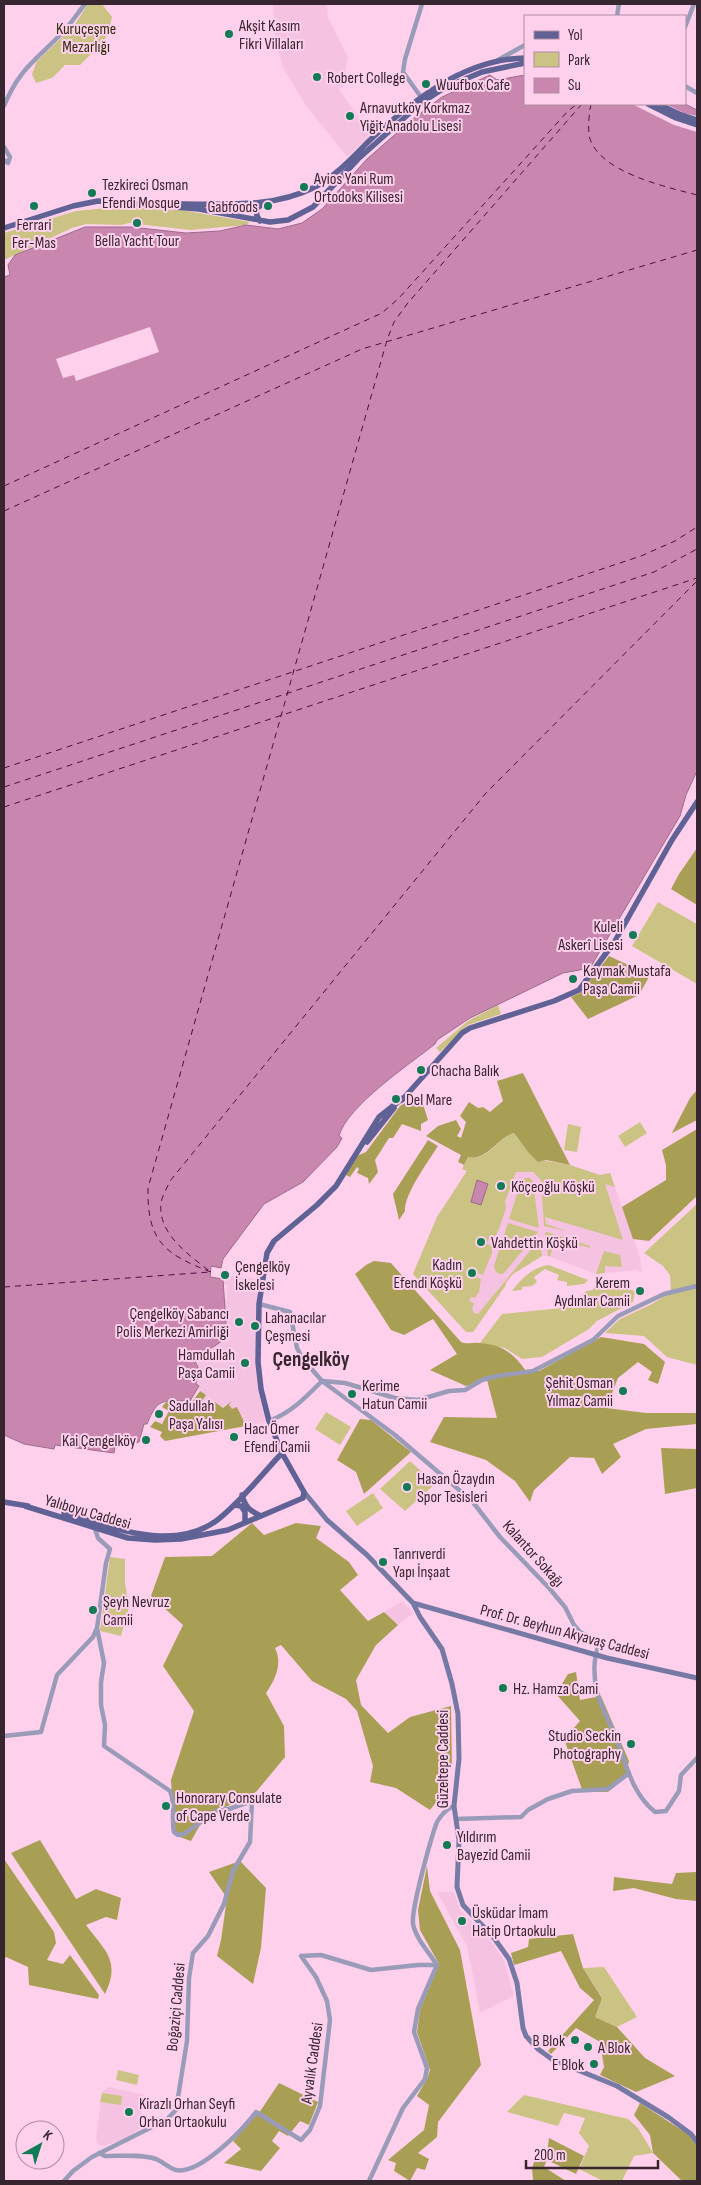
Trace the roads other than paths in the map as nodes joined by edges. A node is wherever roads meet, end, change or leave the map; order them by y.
1 (85, 4) edge
2 (422, 4) edge
3 (694, 4) edge
4 (686, 24) edge
5 (523, 46) edge
6 (524, 60) edge
7 (494, 63) junction
8 (686, 87) edge
9 (697, 94) edge
10 (421, 97) junction
11 (650, 105) edge
12 (660, 105) edge
13 (4, 106) edge
14 (697, 120) edge
15 (697, 125) edge
16 (4, 147) edge
17 (6, 162) edge
18 (266, 202) junction
19 (131, 203) junction
20 (242, 204) junction
21 (238, 216) junction
22 (261, 221) junction
23 (4, 228) edge
24 (697, 802) edge
25 (697, 1286) edge
26 (259, 1304) junction
27 (322, 1381) junction
28 (270, 1421) junction
29 (282, 1452) junction
30 (242, 1495) junction
31 (305, 1497) junction
32 (4, 1502) edge
33 (234, 1505) junction
34 (26, 1506) junction
35 (261, 1516) junction
36 (244, 1524) junction
37 (95, 1529) junction
38 (413, 1603) junction
39 (97, 1628) junction
40 (596, 1654) junction
41 (697, 1678) edge
42 (4, 1736) edge
43 (697, 1758) edge
44 (628, 1774) junction
45 (454, 1806) junction
46 (456, 1819) junction
47 (437, 1965) junction
48 (697, 2142) edge
49 (99, 2153) junction
50 (64, 2181) edge
51 (369, 2181) edge

1 - 13 street
2 - 10 street
3 - 4 street
5 - 6 street
5 - 7 street
6 - 7 main road
6 - 22 main road
7 - 10 main road
8 - 9 street
10 - 18 main road
11 - 15 main road
12 - 14 main road
16 - 17 street
18 - 20 main road
18 - 22 main road
19 - 20 main road
19 - 21 main road
19 - 23 main road
20 - 21 main road
21 - 22 main road
24 - 26 main road
25 - 27 street
26 - 27 street
26 - 28 main road
27 - 28 street
27 - 40 street, Kalantor Sokağı
28 - 29 main road
29 - 30 main road, Yalıboyu Caddesi
29 - 31 main road
30 - 33 main road, Yalıboyu Caddesi
30 - 35 main road
31 - 35 main road, Yalıboyu Caddesi
31 - 38 main road
32 - 34 main road, Yalıboyu Caddesi
33 - 34 main road, Yalıboyu Caddesi
33 - 36 main road
34 - 37 main road, Yalıboyu Caddesi
35 - 36 main road, Yalıboyu Caddesi
36 - 37 main road, Yalıboyu Caddesi
37 - 39 street
38 - 40 main road, Prof. Dr. Beyhun Akyavaş Caddesi
38 - 45 main road, Güzeltepe Caddesi
39 - 42 street
39 - 49 street, Boğaziçi Caddesi
40 - 41 main road, Prof. Dr. Beyhun Akyavaş Caddesi
40 - 44 street
43 - 44 street
44 - 46 street
45 - 46 main road, Güzeltepe Caddesi
45 - 47 street
46 - 48 main road, Güzeltepe Caddesi
47 - 49 street, Ayvalık Caddesi
47 - 51 street
49 - 50 street, Boğaziçi Caddesi

